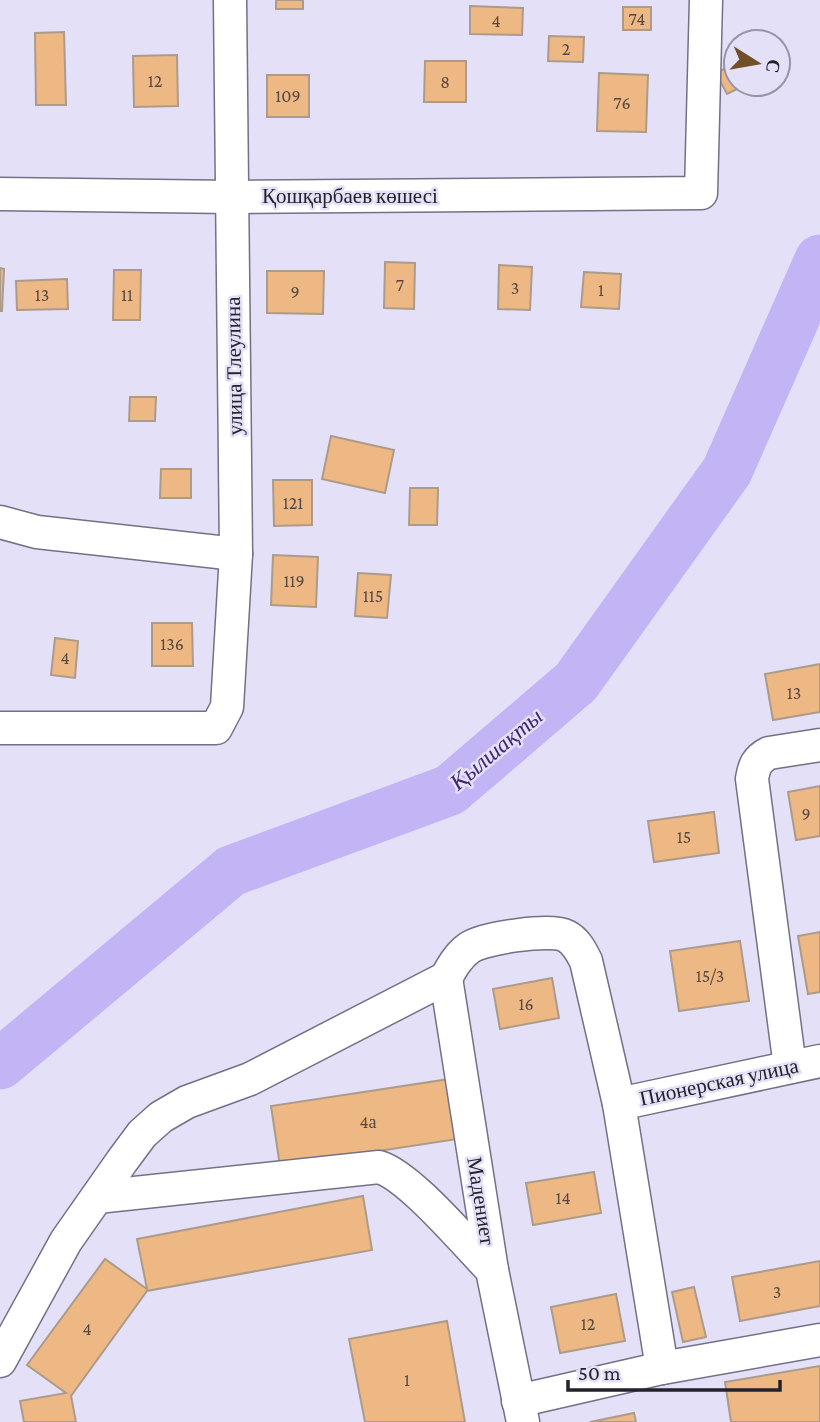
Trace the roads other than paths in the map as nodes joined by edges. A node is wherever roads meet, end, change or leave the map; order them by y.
1 (230, 0) edge
2 (706, 0) edge
3 (0, 194) edge
4 (232, 197) junction
5 (0, 522) edge
6 (236, 554) junction
7 (0, 728) edge
8 (820, 745) edge
9 (446, 978) junction
10 (805, 1064) edge
11 (619, 1104) junction
12 (97, 1197) junction
13 (492, 1270) junction
14 (820, 1340) edge
15 (0, 1361) edge
16 (662, 1368) junction
17 (520, 1411) edge

1 - 4 street, улица Тлеулина
2 - 4 street, Қошқарбаев көшесі
3 - 4 street, Қошқарбаев көшесі
4 - 6 street, улица Тлеулина
5 - 6 street
6 - 7 street, улица Тлеулина
8 - 10 street
9 - 11 street
9 - 12 street
9 - 13 street, Мадениет
10 - 11 street, Пионерская улица
11 - 16 street
12 - 13 street
12 - 15 street
13 - 17 street, Мадениет
14 - 16 street
16 - 17 street

